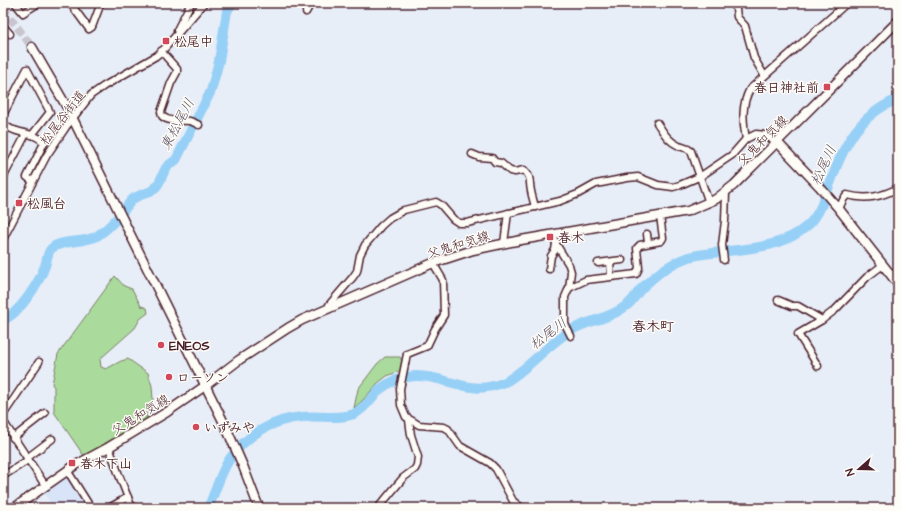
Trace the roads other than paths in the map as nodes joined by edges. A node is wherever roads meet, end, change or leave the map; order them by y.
1 (15, 3) edge
2 (39, 3) edge
3 (70, 3) edge
4 (101, 3) edge
5 (191, 3) edge
6 (204, 3) edge
7 (311, 3) edge
8 (737, 3) edge
9 (847, 3) edge
10 (306, 12) dead end
11 (898, 21) edge
12 (173, 38) junction
13 (32, 48) tunnel mouth
14 (161, 51) junction
15 (764, 76) junction
16 (3, 115) edge
17 (73, 118) junction
18 (658, 123) dead end
19 (3, 124) edge
20 (199, 125) dead end
21 (29, 134) junction
22 (746, 139) junction
23 (776, 142) junction
24 (472, 154) dead end
25 (701, 176) junction
26 (3, 178) edge
27 (32, 181) junction
28 (898, 188) edge
29 (726, 192) junction
30 (709, 203) junction
31 (535, 207) junction
32 (836, 207) junction
33 (508, 213) junction
34 (660, 216) junction
35 (553, 234) junction
36 (647, 234) dead end
37 (3, 239) edge
38 (504, 243) junction
39 (648, 243) junction
40 (556, 244) junction
41 (723, 259) dead end
42 (622, 260) dead end
43 (610, 262) junction
44 (433, 263) junction
45 (598, 263) dead end
46 (883, 265) junction
47 (549, 269) dead end
48 (611, 276) junction
49 (898, 284) edge
50 (569, 288) junction
51 (778, 300) dead end
52 (329, 309) junction
53 (822, 320) junction
54 (571, 336) dead end
55 (39, 362) dead end
56 (818, 366) dead end
57 (205, 386) junction
58 (45, 413) dead end
59 (3, 415) edge
60 (409, 420) junction
61 (3, 421) edge
62 (13, 438) junction
63 (52, 439) dead end
64 (109, 447) junction
65 (27, 459) junction
66 (67, 470) junction
67 (3, 476) edge
68 (45, 485) junction
69 (128, 497) junction
70 (14, 508) edge
71 (89, 508) edge
72 (108, 508) edge
73 (132, 508) edge
74 (259, 508) edge
75 (378, 508) edge
76 (522, 508) edge

1 - 2 street
3 - 4 street
5 - 12 street
6 - 12 street, 松尾谷街道
7 - 10 street
8 - 15 street
9 - 15 street
11 - 23 main road, 父鬼和気線
12 - 14 street, 松尾谷街道
13 - 17 main road
14 - 17 street, 松尾谷街道
14 - 20 street
15 - 22 street
16 - 21 street
17 - 27 street, 松尾谷街道
17 - 57 main road
18 - 25 street
19 - 21 street
21 - 26 street
21 - 27 street
22 - 23 street
22 - 25 street
23 - 29 main road, 父鬼和気線
23 - 32 main road
24 - 31 street
25 - 30 street
25 - 31 street
27 - 37 street, 松尾谷街道
28 - 32 street
29 - 30 main road, 父鬼和気線
29 - 41 street
30 - 34 main road, 父鬼和気線
31 - 33 street
32 - 46 main road
33 - 38 street
33 - 52 street
34 - 35 main road, 父鬼和気線
34 - 39 street
35 - 38 main road, 父鬼和気線
35 - 40 street
36 - 39 street
38 - 44 main road, 父鬼和気線
39 - 48 street
40 - 47 street
40 - 50 street
42 - 43 street
43 - 45 street
43 - 48 street
44 - 52 main road, 父鬼和気線
44 - 60 street
46 - 49 main road
46 - 53 street
48 - 50 street
50 - 54 street
51 - 53 street
52 - 57 main road, 父鬼和気線
53 - 56 street
55 - 59 street
57 - 64 main road, 父鬼和気線
57 - 74 main road
58 - 62 street
60 - 75 street
60 - 76 street
61 - 62 street
62 - 65 street
63 - 65 street
64 - 66 main road, 父鬼和気線
64 - 69 street
65 - 67 street
65 - 68 street
66 - 68 main road, 父鬼和気線
66 - 71 street
68 - 70 main road, 父鬼和気線
69 - 72 street
69 - 73 street

